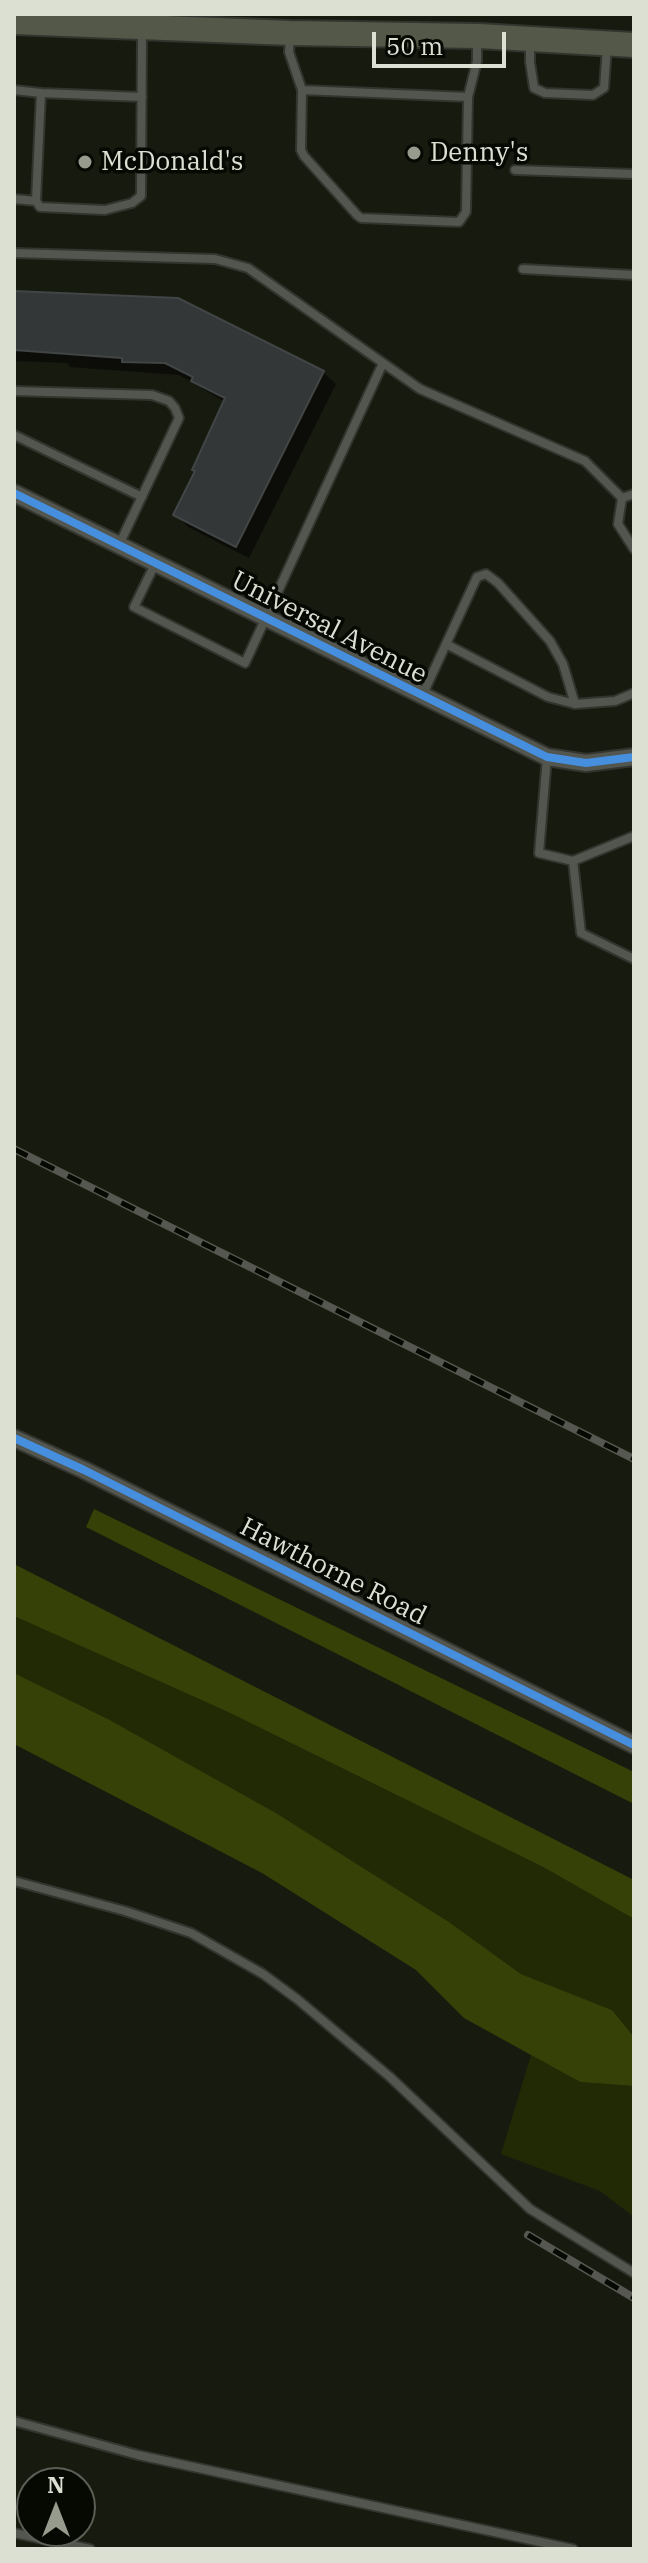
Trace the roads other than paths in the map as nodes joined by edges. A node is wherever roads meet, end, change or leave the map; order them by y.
1 (14, 22) edge
2 (292, 24) edge
3 (142, 27) junction
4 (477, 36) junction
5 (530, 39) junction
6 (607, 43) junction
7 (634, 45) edge
8 (14, 90) edge
9 (302, 90) junction
10 (41, 93) junction
11 (142, 97) junction
12 (468, 97) junction
13 (515, 170) dead end
14 (634, 174) edge
15 (14, 199) edge
16 (36, 201) junction
17 (14, 253) edge
18 (523, 269) dead end
19 (634, 275) edge
20 (383, 363) junction
21 (14, 391) edge
22 (14, 435) edge
23 (14, 493) edge
24 (634, 494) edge
25 (142, 497) junction
26 (622, 498) junction
27 (119, 546) junction
28 (634, 549) edge
29 (155, 564) junction
30 (267, 619) junction
31 (446, 644) junction
32 (634, 693) edge
33 (422, 697) junction
34 (575, 704) junction
35 (547, 757) junction
36 (634, 757) edge
37 (634, 836) edge
38 (573, 861) junction
39 (634, 959) edge
40 (14, 1438) edge
41 (634, 1745) edge
42 (14, 1881) edge
43 (634, 2273) edge
44 (14, 2421) edge
45 (14, 2533) edge
46 (90, 2549) edge
47 (573, 2549) edge

1 - 3 main road
2 - 3 main road
2 - 4 main road
2 - 9 lane
3 - 11 lane
4 - 5 main road
4 - 12 lane
5 - 6 main road
5 - 6 lane
6 - 7 main road
8 - 10 lane
9 - 12 lane
9 - 12 lane
10 - 11 lane
10 - 16 lane
11 - 16 lane
13 - 14 lane
15 - 16 lane
17 - 20 lane
18 - 19 lane
20 - 26 lane
20 - 30 lane
21 - 25 lane
22 - 25 lane
23 - 27 street, Universal Avenue
24 - 26 lane
25 - 27 lane
26 - 28 lane
27 - 29 street, Universal Avenue
29 - 30 street, Universal Avenue
29 - 30 lane
30 - 33 street, Universal Avenue
31 - 33 lane
31 - 34 lane
31 - 34 lane
32 - 34 lane
33 - 35 street, Universal Avenue
35 - 36 street, Universal Avenue
35 - 38 lane
37 - 38 lane
38 - 39 lane
40 - 41 street, Hawthorne Road
42 - 43 lane
44 - 47 lane
45 - 46 lane

